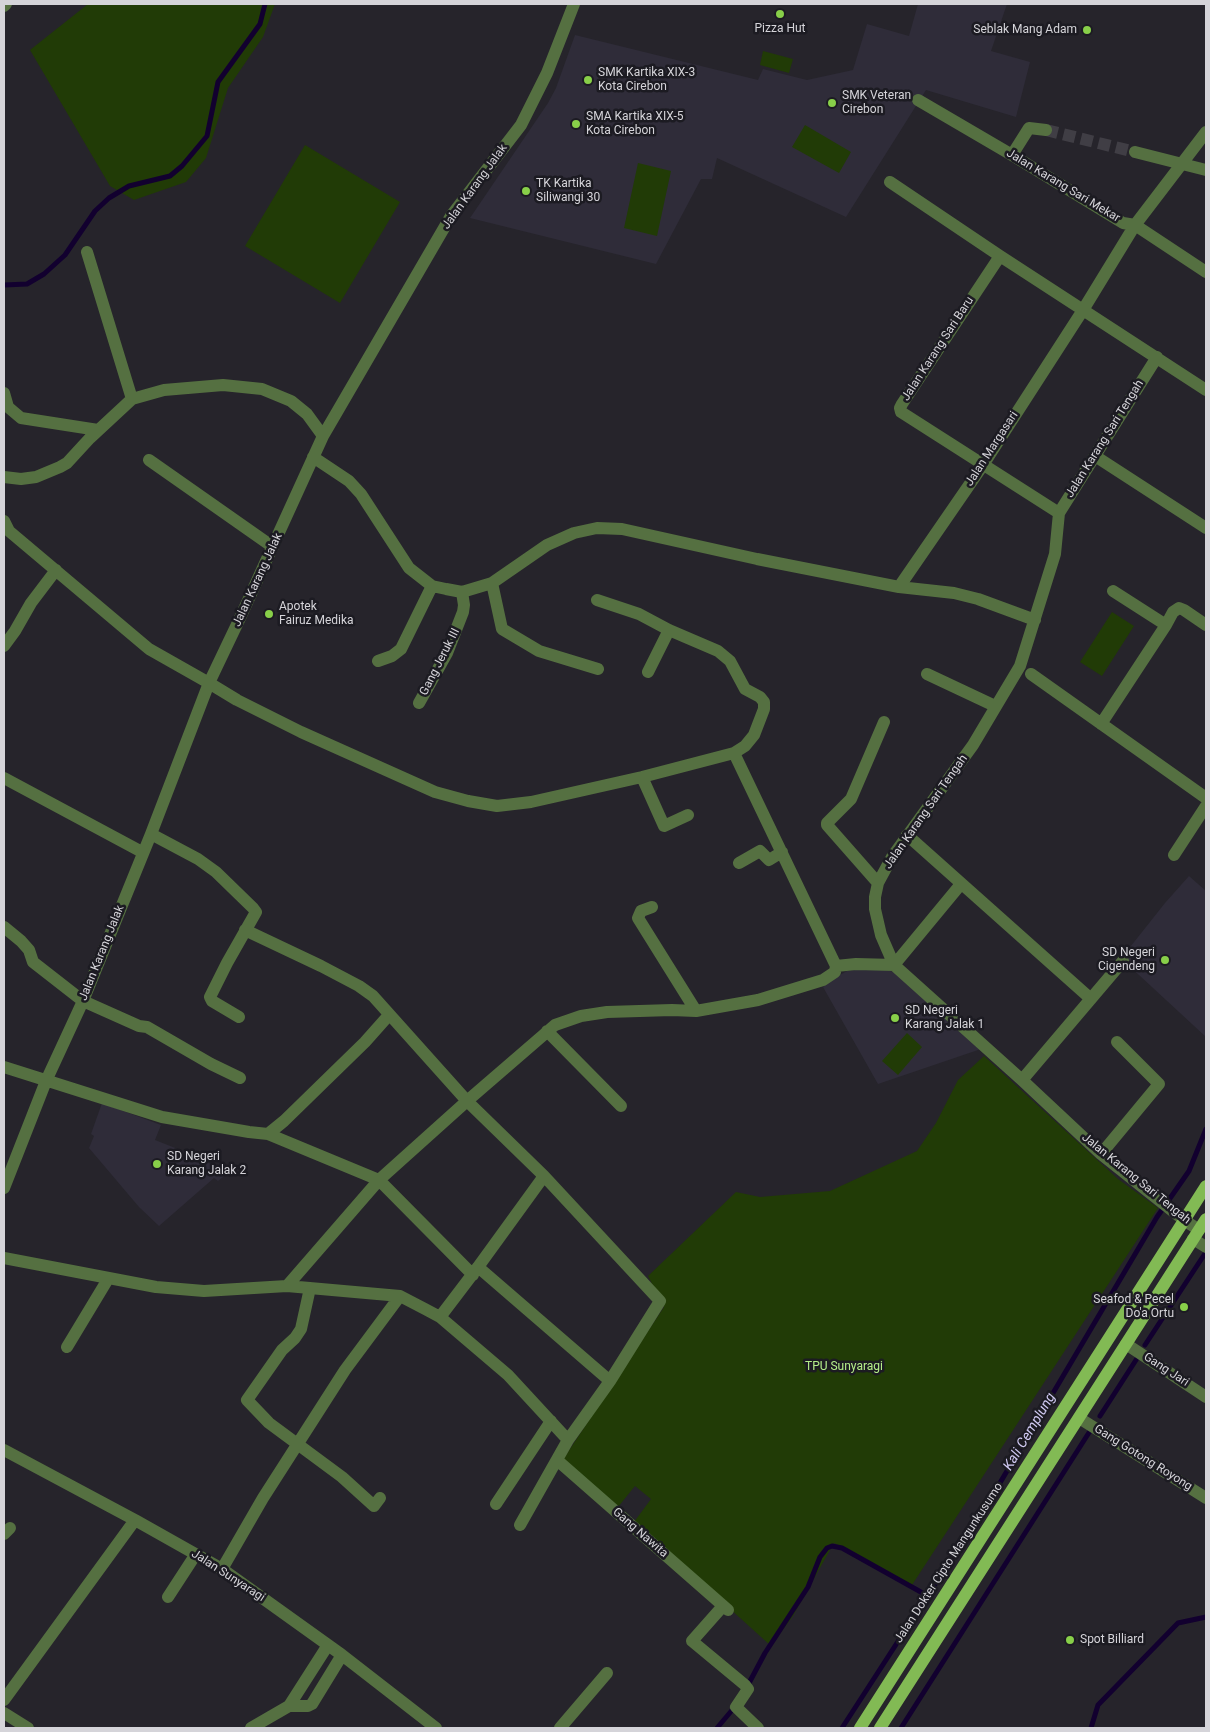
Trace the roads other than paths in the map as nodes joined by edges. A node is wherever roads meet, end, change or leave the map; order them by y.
1 (574, 4) edge
2 (918, 100) dead end
3 (1046, 130) tunnel mouth
4 (1206, 132) edge
5 (1135, 152) tunnel mouth
6 (1012, 155) junction
7 (1181, 164) junction
8 (1206, 170) edge
9 (890, 182) dead end
10 (1135, 225) junction
11 (87, 252) dead end
12 (1000, 256) junction
13 (1206, 272) edge
14 (1083, 310) junction
15 (1157, 357) junction
16 (1206, 390) edge
17 (4, 393) edge
18 (132, 398) junction
19 (98, 430) junction
20 (323, 436) junction
21 (1095, 456) junction
22 (313, 457) junction
23 (149, 460) dead end
24 (982, 465) junction
25 (4, 477) edge
26 (1059, 513) junction
27 (4, 521) edge
28 (1206, 528) edge
29 (272, 547) junction
30 (56, 570) junction
31 (492, 583) junction
32 (432, 586) junction
33 (899, 586) junction
34 (1113, 591) dead end
35 (462, 592) junction
36 (597, 600) dead end
37 (1035, 620) junction
38 (1166, 625) junction
39 (1206, 625) edge
40 (669, 630) junction
41 (4, 646) edge
42 (378, 662) dead end
43 (598, 669) dead end
44 (648, 672) dead end
45 (928, 674) dead end
46 (1031, 674) dead end
47 (209, 683) junction
48 (418, 703) dead end
49 (995, 706) junction
50 (884, 722) dead end
51 (1101, 724) junction
52 (734, 753) junction
53 (642, 777) junction
54 (4, 778) edge
55 (1206, 798) edge
56 (1206, 806) edge
57 (688, 815) dead end
58 (150, 834) junction
59 (907, 835) junction
60 (142, 852) junction
61 (782, 852) junction
62 (1174, 855) dead end
63 (739, 864) dead end
64 (878, 883) junction
65 (961, 884) junction
66 (652, 907) dead end
67 (4, 927) edge
68 (245, 930) junction
69 (1123, 961) dead end
70 (894, 965) junction
71 (836, 966) junction
72 (1091, 999) junction
73 (84, 1001) junction
74 (696, 1011) junction
75 (389, 1015) junction
76 (239, 1017) dead end
77 (547, 1031) junction
78 (1117, 1042) dead end
79 (4, 1066) edge
80 (240, 1078) dead end
81 (46, 1080) junction
82 (1022, 1080) junction
83 (467, 1101) junction
84 (621, 1106) dead end
85 (268, 1134) junction
86 (1101, 1154) junction
87 (544, 1176) junction
88 (379, 1180) junction
89 (1206, 1186) edge
90 (4, 1188) edge
91 (1184, 1220) junction
92 (1200, 1229) edge
93 (1206, 1247) edge
94 (4, 1258) edge
95 (476, 1271) junction
96 (108, 1279) junction
97 (287, 1286) junction
98 (310, 1288) junction
99 (400, 1296) junction
100 (440, 1317) junction
101 (1126, 1344) junction
102 (67, 1347) dead end
103 (610, 1381) junction
104 (1206, 1397) edge
105 (1079, 1418) junction
106 (551, 1421) junction
107 (568, 1440) junction
108 (298, 1446) junction
109 (4, 1450) edge
110 (557, 1460) junction
111 (380, 1498) dead end
112 (1206, 1498) edge
113 (496, 1504) dead end
114 (135, 1520) junction
115 (520, 1525) dead end
116 (196, 1554) junction
117 (222, 1569) junction
118 (168, 1597) dead end
119 (328, 1645) junction
120 (342, 1655) junction
121 (607, 1673) dead end
122 (4, 1700) edge
123 (288, 1706) junction
124 (4, 1713) edge
125 (28, 1728) edge
126 (251, 1728) edge
127 (434, 1728) edge
128 (560, 1728) edge
129 (758, 1728) edge
130 (860, 1728) edge
131 (880, 1728) edge

1 - 20 street, Jalan Karang Jalak
2 - 6 street, Jalan Karang Sari Mekar
3 - 6 street
4 - 7 street, Jalan Margasari
5 - 7 street
6 - 10 street, Jalan Karang Sari Mekar
7 - 8 street
7 - 10 street, Jalan Margasari
9 - 12 street
10 - 13 street, Jalan Karang Sari Mekar
10 - 14 street, Jalan Margasari
11 - 18 street
12 - 14 street
12 - 24 street, Jalan Karang Sari Baru
14 - 15 street
14 - 24 street, Jalan Margasari
15 - 16 street
15 - 21 street, Jalan Karang Sari Tengah
17 - 19 street
18 - 19 street
18 - 20 street
19 - 25 street
20 - 22 street, Jalan Karang Jalak
21 - 26 street, Jalan Karang Sari Tengah
21 - 28 street
22 - 29 street, Jalan Karang Jalak
22 - 32 street
23 - 29 street
24 - 26 street
24 - 33 street, Jalan Margasari
26 - 37 street, Jalan Karang Sari Tengah
27 - 30 street
29 - 47 street, Jalan Karang Jalak
30 - 41 street
30 - 47 street
31 - 33 street
31 - 35 street
31 - 43 street
32 - 35 street
32 - 42 street
33 - 37 street
34 - 38 street
35 - 48 street, Gang Jeruk III
36 - 40 street
37 - 49 street, Jalan Karang Sari Tengah
38 - 39 street
38 - 51 street
40 - 44 street
40 - 52 street
45 - 49 street
46 - 51 street
47 - 53 street
47 - 58 street, Jalan Karang Jalak
49 - 59 street, Jalan Karang Sari Tengah
50 - 64 street
51 - 55 street
52 - 53 street
52 - 61 street
53 - 57 street
54 - 60 street
56 - 62 street
58 - 60 street, Jalan Karang Jalak
58 - 68 street
59 - 64 street, Jalan Karang Sari Tengah
59 - 65 street
60 - 73 street, Jalan Karang Jalak
61 - 63 street
61 - 71 street
64 - 70 street, Jalan Karang Sari Tengah
65 - 70 street
65 - 72 street
66 - 74 street
67 - 73 street
68 - 75 street
68 - 76 street
69 - 72 street
70 - 71 street
70 - 82 street, Jalan Karang Sari Tengah
71 - 74 street
72 - 82 street
73 - 80 street
73 - 81 street, Jalan Karang Jalak
74 - 77 street
75 - 83 street
75 - 85 street
77 - 83 street
77 - 84 street
78 - 86 street
79 - 81 street
81 - 85 street
81 - 90 street, Jalan Karang Jalak
82 - 86 street, Jalan Karang Sari Tengah
83 - 87 street
83 - 88 street
85 - 88 street
86 - 91 street, Jalan Karang Sari Tengah
87 - 95 street
87 - 103 street
88 - 95 street
88 - 97 street
89 - 91 main road, Jalan Dokter Cipto Mangunkusumo
91 - 92 street, Jalan Karang Sari Tengah
91 - 130 main road, Jalan Dokter Cipto Mangunkusumo
92 - 93 street, Jalan Karang Sari Tengah
92 - 101 main road
94 - 96 street
95 - 100 street
95 - 103 street
96 - 97 street
96 - 102 street
97 - 98 street
98 - 99 street
98 - 108 street
99 - 100 street
99 - 108 street
100 - 106 street
101 - 104 street, Gang Jari
101 - 105 main road
103 - 107 street
105 - 112 street, Gang Gotong Royong
105 - 131 main road
106 - 107 street
106 - 113 street
107 - 110 street
108 - 111 street
108 - 117 street
109 - 114 street, Jalan Sunyaragi
110 - 115 street
110 - 129 street, Gang Nawita
114 - 116 street, Jalan Sunyaragi
114 - 122 street
116 - 117 street, Jalan Sunyaragi
116 - 118 street
117 - 119 street, Jalan Sunyaragi
119 - 120 street, Jalan Sunyaragi
119 - 123 street
120 - 123 street
120 - 127 street, Jalan Sunyaragi
121 - 128 street
123 - 126 street
124 - 125 street

